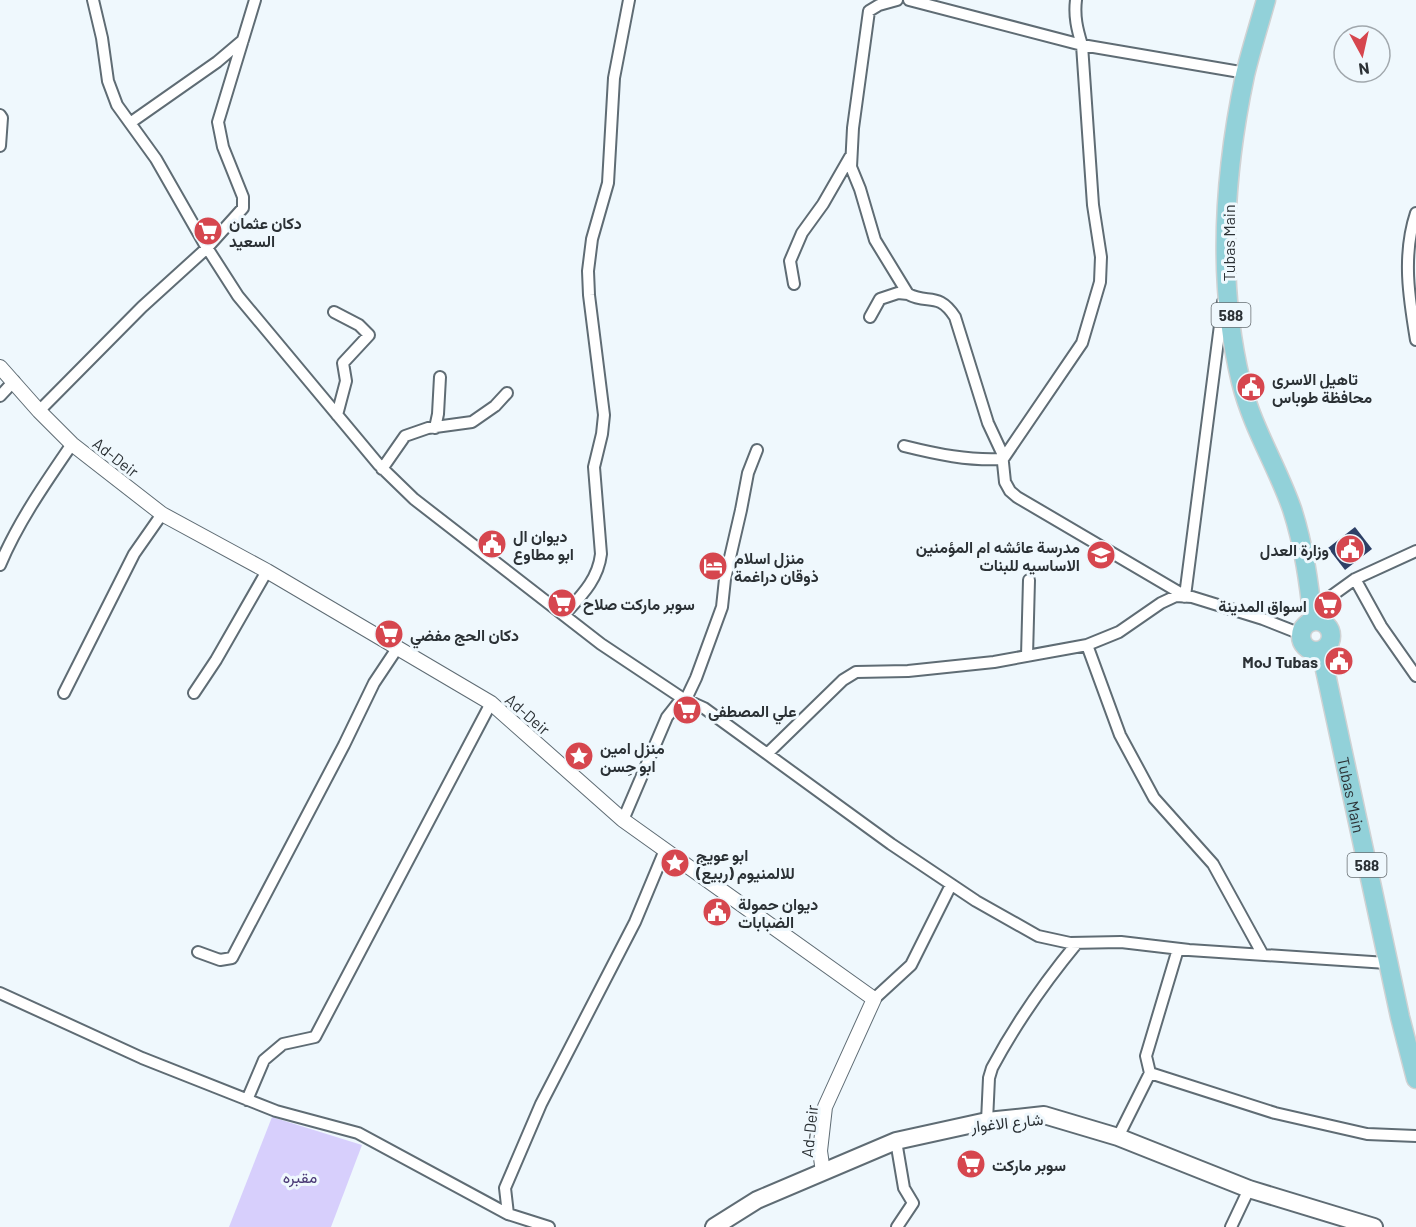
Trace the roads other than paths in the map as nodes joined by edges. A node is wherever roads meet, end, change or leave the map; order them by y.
1 (93, 0) edge
2 (255, 0) edge
3 (629, 0) edge
4 (909, 0) edge
5 (1076, 0) edge
6 (1266, 0) edge
7 (891, 1) edge
8 (243, 40) junction
9 (1082, 45) junction
10 (1246, 72) junction
11 (0, 115) edge
12 (130, 123) junction
13 (0, 146) edge
14 (850, 157) junction
15 (1416, 213) edge
16 (1413, 244) edge
17 (207, 248) junction
18 (1227, 267) junction
19 (794, 284) dead end
20 (908, 294) junction
21 (334, 312) dead end
22 (870, 317) dead end
23 (1416, 340) edge
24 (0, 367) edge
25 (440, 377) dead end
26 (14, 381) junction
27 (507, 393) dead end
28 (0, 396) edge
29 (39, 411) junction
30 (337, 416) junction
31 (435, 428) junction
32 (72, 444) junction
33 (904, 446) dead end
34 (757, 450) dead end
35 (1003, 459) junction
36 (382, 469) junction
37 (162, 514) junction
38 (1416, 551) edge
39 (0, 565) edge
40 (267, 571) junction
41 (1355, 579) junction
42 (1029, 580) dead end
43 (1185, 597) junction
44 (564, 615) junction
45 (1309, 622) junction
46 (1087, 645) junction
47 (398, 647) junction
48 (1322, 651) junction
49 (1027, 656) junction
50 (1416, 676) edge
51 (64, 693) dead end
52 (194, 693) dead end
53 (684, 698) junction
54 (491, 703) junction
55 (768, 753) junction
56 (623, 820) junction
57 (665, 850) junction
58 (951, 885) junction
59 (1077, 943) junction
60 (1178, 949) junction
61 (198, 952) dead end
62 (1263, 955) junction
63 (1388, 963) junction
64 (0, 993) edge
65 (874, 999) junction
66 (1150, 1073) junction
67 (1416, 1079) edge
68 (248, 1100) junction
69 (987, 1121) junction
70 (1416, 1136) edge
71 (1118, 1137) junction
72 (896, 1141) junction
73 (823, 1172) junction
74 (1249, 1189) junction
75 (508, 1214) junction
76 (549, 1227) edge
77 (714, 1227) edge
78 (897, 1227) edge
79 (1231, 1227) edge
80 (1374, 1227) edge

1 - 12 street
2 - 8 street
3 - 44 street
4 - 9 street
5 - 9 street
6 - 10 main road, Tubas Main / 588
7 - 14 street
8 - 12 street
8 - 17 street
9 - 10 street
9 - 35 street
10 - 18 main road, Tubas Main / 588
11 - 13 street
12 - 17 street
14 - 19 street
14 - 20 street
15 - 16 street
16 - 23 street
17 - 29 street
17 - 30 street
18 - 43 street
18 - 45 main road, Tubas Main / 588
20 - 22 street
20 - 35 street
21 - 30 street
24 - 26 street, Ad-Deir
25 - 31 street
26 - 28 street
26 - 29 street, Ad-Deir
27 - 31 street
29 - 32 street, Ad-Deir
30 - 36 street
31 - 36 street
32 - 37 street, Ad-Deir
32 - 39 street
33 - 35 street
34 - 53 street
35 - 43 street
36 - 44 street
37 - 40 street, Ad-Deir
37 - 51 street
38 - 41 street
40 - 47 street, Ad-Deir
40 - 52 street
41 - 45 street
41 - 50 street
42 - 49 street
43 - 45 street
43 - 46 street
44 - 53 street
45 - 48 main road
45 - 48 main road
46 - 49 street
46 - 62 street
47 - 54 street, Ad-Deir
47 - 61 street
48 - 63 main road, Tubas Main / 588
49 - 55 street
53 - 55 street
53 - 56 street
54 - 56 street, Ad-Deir
54 - 68 street
55 - 58 street
56 - 57 street, Ad-Deir
57 - 65 street, Ad-Deir
57 - 75 street
58 - 59 street
58 - 65 street
59 - 60 street
59 - 69 street
60 - 62 street
60 - 66 street
62 - 63 street
63 - 67 main road, Tubas Main / 588
64 - 68 street
65 - 73 street, Ad-Deir
66 - 70 street
66 - 71 street
68 - 75 street
69 - 71 main road, شارع الاغوار
69 - 72 main road, شارع الاغوار
71 - 74 main road, شارع الاغوار
72 - 73 main road, شارع الاغوار
72 - 78 street
73 - 77 main road, شارع الاغوار
74 - 79 street
74 - 80 main road, شارع الاغوار
75 - 76 street

